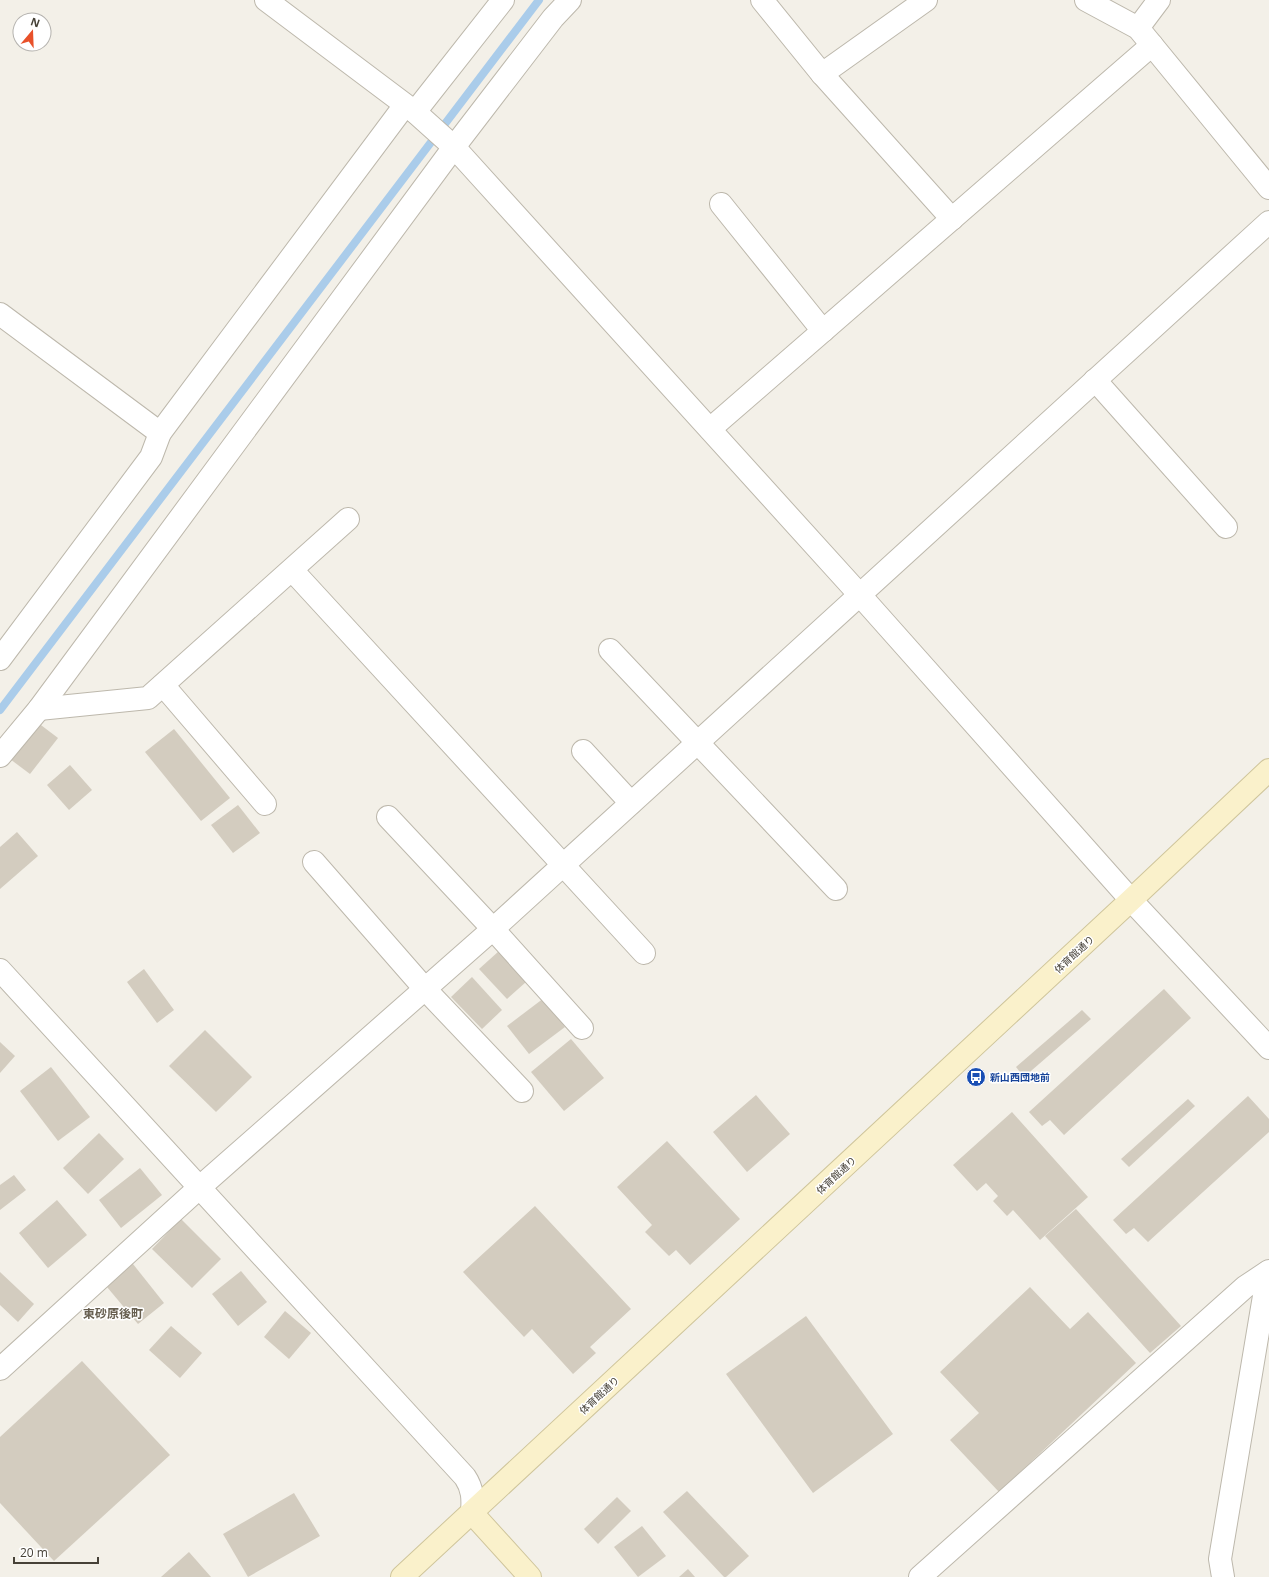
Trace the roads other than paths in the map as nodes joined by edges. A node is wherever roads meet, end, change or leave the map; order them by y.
1 (266, 0) edge
2 (503, 0) edge
3 (570, 0) edge
4 (762, 0) edge
5 (926, 0) edge
6 (1086, 0) edge
7 (1159, 0) edge
8 (1138, 28) junction
9 (1152, 45) junction
10 (822, 74) junction
11 (410, 108) junction
12 (454, 146) junction
13 (1269, 188) edge
14 (721, 204) dead end
15 (952, 219) junction
16 (1269, 222) edge
17 (0, 314) edge
18 (823, 331) junction
19 (1095, 380) junction
20 (710, 430) junction
21 (160, 433) junction
22 (348, 519) dead end
23 (1226, 527) dead end
24 (292, 570) junction
25 (860, 594) junction
26 (610, 650) dead end
27 (0, 659) edge
28 (163, 685) junction
29 (39, 709) junction
30 (698, 742) junction
31 (583, 751) dead end
32 (0, 756) edge
33 (1269, 770) edge
34 (631, 803) junction
35 (265, 804) dead end
36 (388, 817) dead end
37 (314, 862) dead end
38 (563, 865) junction
39 (836, 889) dead end
40 (1131, 900) junction
41 (493, 929) junction
42 (644, 953) dead end
43 (0, 970) edge
44 (426, 989) junction
45 (582, 1028) dead end
46 (1269, 1048) edge
47 (522, 1091) dead end
48 (200, 1188) junction
49 (1269, 1272) edge
50 (0, 1369) edge
51 (472, 1513) junction
52 (402, 1577) edge
53 (530, 1577) edge
54 (920, 1577) edge
55 (1223, 1577) edge

1 - 11 street
2 - 11 street
3 - 12 street
4 - 10 street
5 - 10 street
6 - 8 street
7 - 8 street
8 - 9 street
9 - 13 street
9 - 15 street
10 - 15 street
11 - 12 street
11 - 21 street
12 - 20 street
12 - 29 street
14 - 18 street
15 - 18 street
16 - 19 street
17 - 21 street
18 - 20 street
19 - 23 street
19 - 25 street
20 - 25 street
21 - 27 street
22 - 24 street
24 - 28 street
24 - 38 street
25 - 30 street
25 - 40 street
26 - 30 street
28 - 29 street
28 - 35 street
29 - 32 street
30 - 34 street
30 - 39 street
31 - 34 street
33 - 40 street, 体育館通り
34 - 38 street
36 - 41 street
37 - 44 street
38 - 41 street
38 - 42 street
40 - 46 street
40 - 51 street, 体育館通り
41 - 44 street
41 - 45 street
43 - 48 street
44 - 47 street
44 - 48 street
48 - 50 street
48 - 51 street
49 - 54 street
49 - 55 street
51 - 52 street, 体育館通り
51 - 53 street

